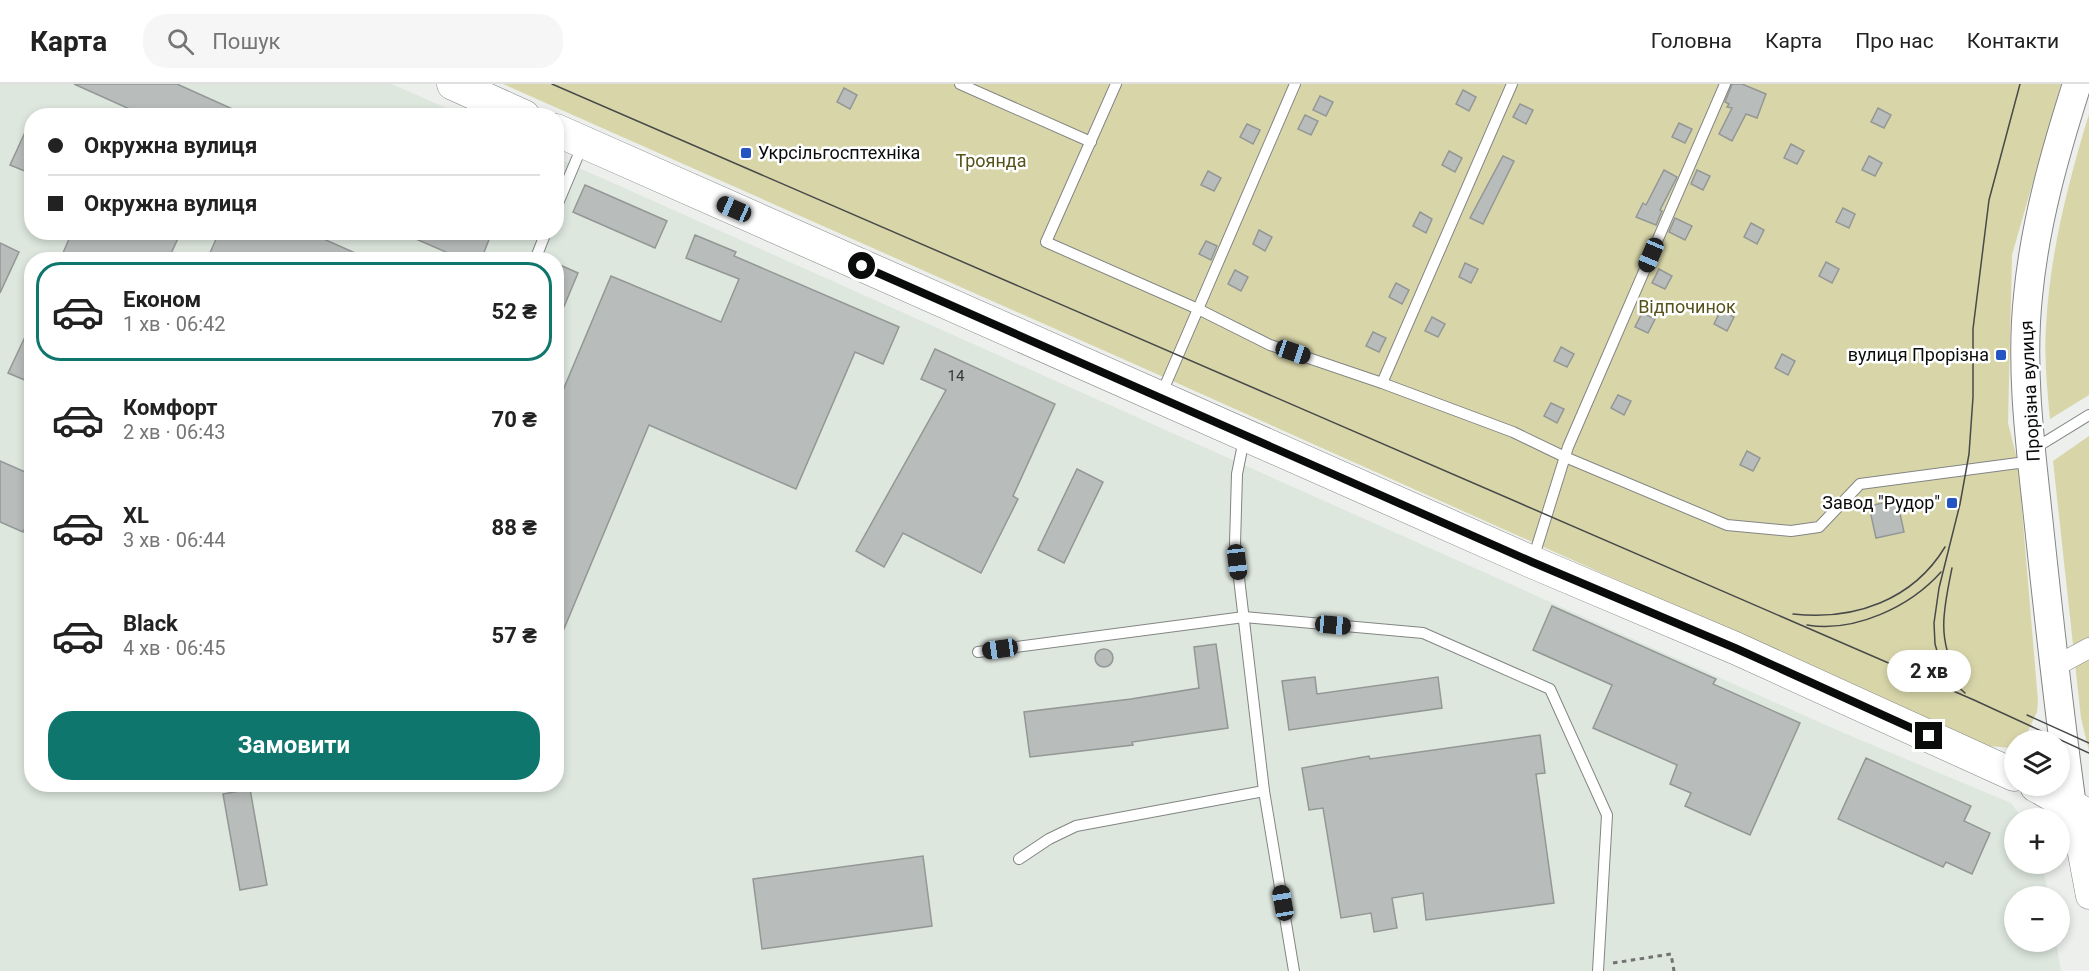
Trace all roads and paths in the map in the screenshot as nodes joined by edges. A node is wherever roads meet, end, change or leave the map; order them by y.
1 (453, 84) edge
2 (960, 84) edge
3 (1116, 84) edge
4 (1295, 84) edge
5 (1512, 84) edge
6 (1725, 84) edge
7 (2077, 84) edge
8 (506, 108) edge
9 (570, 136) edge
10 (1091, 142) junction
11 (564, 167) edge
12 (1198, 309) junction
13 (1382, 383) junction
14 (1160, 397) junction
15 (2089, 415) edge
16 (1245, 435) junction
17 (1565, 457) junction
18 (2032, 457) junction
19 (1532, 562) junction
20 (1244, 617) junction
21 (2089, 648) edge
22 (978, 652) dead end
23 (2054, 667) junction
24 (2004, 770) edge
25 (1264, 790) junction
26 (2054, 796) edge
27 (2081, 811) edge
28 (1019, 859) dead end
29 (2089, 896) edge
30 (1597, 968) edge
31 (1294, 971) edge
32 (1674, 971) edge

1 - 8 main road
2 - 10 lane
3 - 10 lane
4 - 12 lane
5 - 13 lane
6 - 17 lane
7 - 18 main road, Прорізна вулиця
9 - 11 lane
9 - 14 main road
10 - 12 lane
12 - 13 lane
12 - 14 lane
13 - 17 lane
14 - 16 main road
15 - 18 lane
16 - 19 main road
16 - 20 lane
17 - 18 lane
17 - 19 lane
18 - 23 main road, Прорізна вулиця
19 - 24 main road
20 - 22 lane
20 - 25 lane
20 - 30 lane
21 - 23 street
23 - 27 main road, Прорізна вулиця
25 - 28 lane
25 - 31 lane
26 - 27 main road
27 - 29 street, Прорізна вулиця
30 - 32 path

